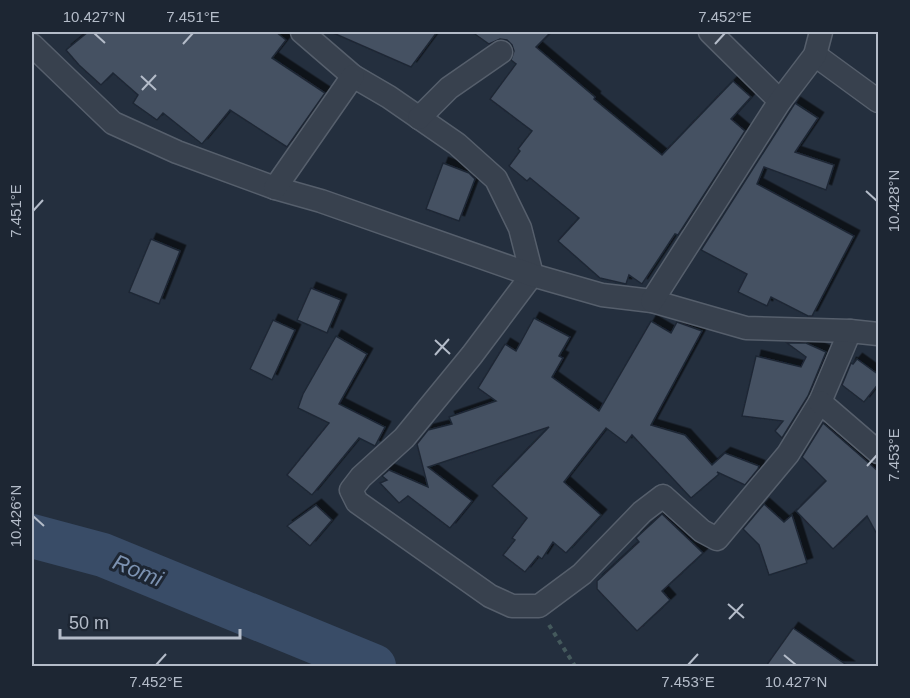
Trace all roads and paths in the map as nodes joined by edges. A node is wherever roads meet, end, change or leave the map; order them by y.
1 (302, 32) edge
2 (710, 32) edge
3 (821, 32) edge
4 (32, 45) edge
5 (501, 52) dead end
6 (814, 55) junction
7 (353, 76) junction
8 (780, 101) junction
9 (879, 101) edge
10 (419, 118) junction
11 (275, 188) junction
12 (532, 275) junction
13 (652, 301) junction
14 (850, 331) junction
15 (879, 334) edge
16 (820, 402) junction
17 (879, 452) edge
18 (539, 606) junction
19 (575, 666) edge

1 - 7 street
2 - 8 street
3 - 6 street
4 - 11 street
5 - 10 street
6 - 8 street
6 - 9 street
7 - 10 street
7 - 11 street
8 - 13 street
10 - 12 street
11 - 12 street
12 - 13 street
12 - 18 street
13 - 14 street
14 - 15 street
14 - 16 street
16 - 17 street
16 - 18 street
18 - 19 path

